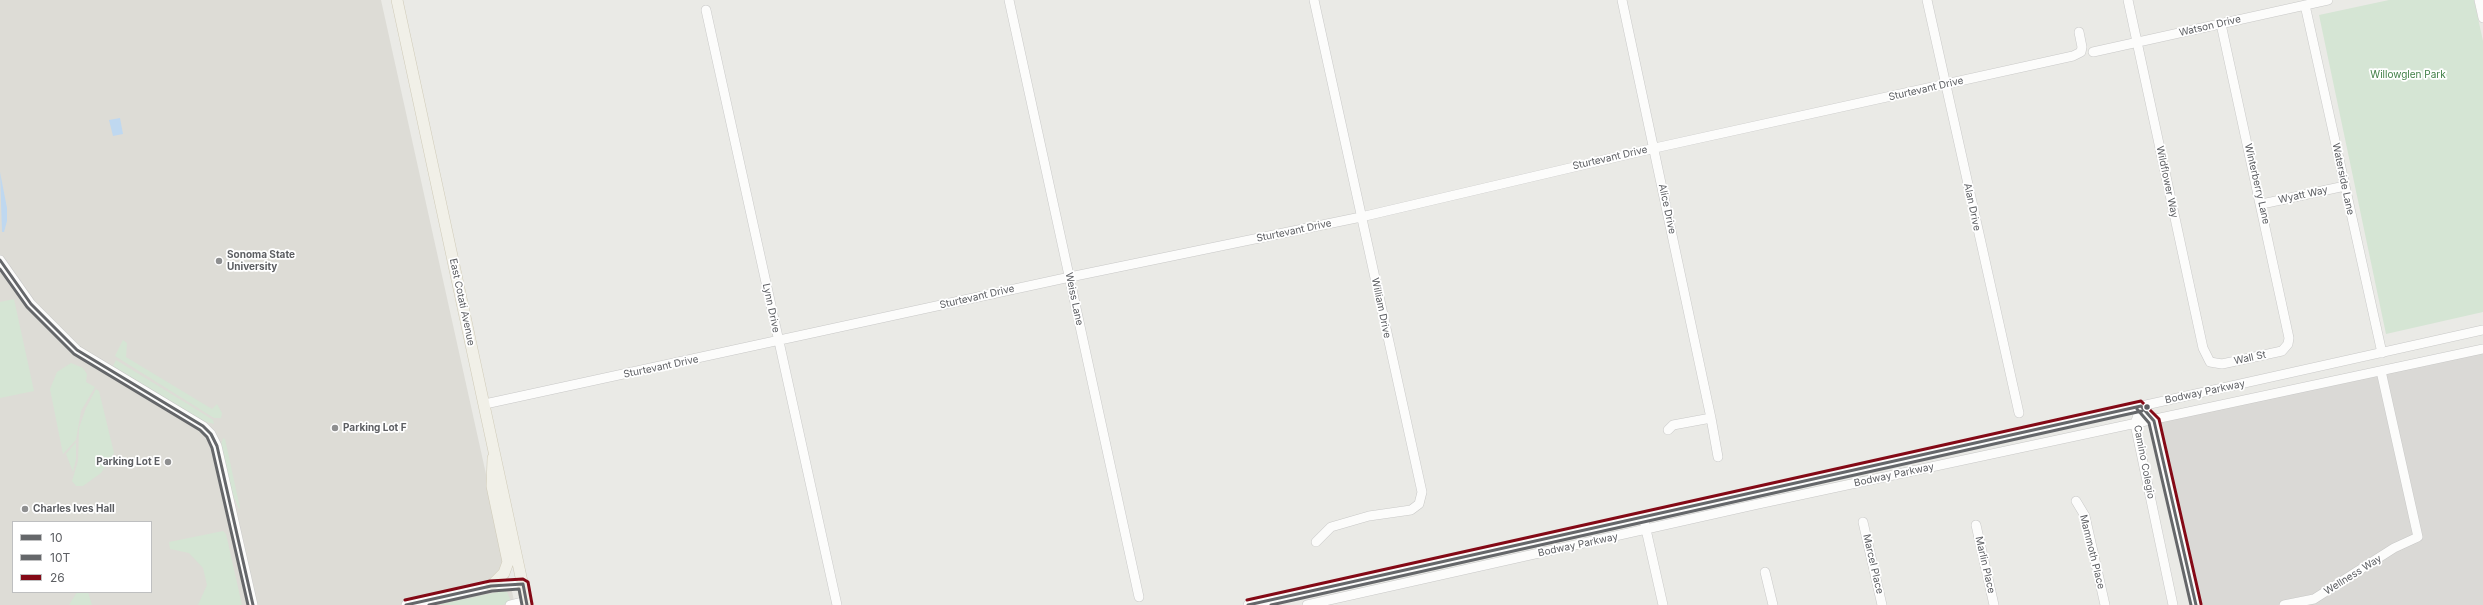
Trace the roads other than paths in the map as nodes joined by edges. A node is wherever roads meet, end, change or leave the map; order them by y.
1 (396, 0) edge
2 (1009, 0) edge
3 (1314, 0) edge
4 (1622, 0) edge
5 (1927, 0) edge
6 (2128, 0) edge
7 (2328, 0) edge
8 (2479, 0) edge
9 (2305, 5) junction
10 (706, 10) dead end
11 (2483, 18) edge
12 (2221, 24) junction
13 (2079, 32) dead end
14 (2137, 42) junction
15 (2093, 52) dead end
16 (1946, 85) junction
17 (1655, 148) junction
18 (2345, 186) junction
19 (2262, 204) junction
20 (1361, 217) junction
21 (0, 260) edge
22 (1070, 277) junction
23 (2483, 330) edge
24 (778, 342) junction
25 (2288, 344) joint
26 (2483, 349) edge
27 (2382, 354) junction
28 (2210, 362) joint
29 (2382, 371) junction
30 (485, 404) junction
31 (2140, 406) junction
32 (2019, 413) dead end
33 (1711, 418) junction
34 (2154, 421) junction
35 (2135, 424) junction
36 (1668, 430) dead end
37 (494, 445) junction
38 (1718, 457) dead end
39 (2076, 501) dead end
40 (1643, 516) junction
41 (1863, 522) dead end
42 (1976, 525) dead end
43 (1647, 530) junction
44 (1316, 542) dead end
45 (1765, 572) dead end
46 (523, 584) junction
47 (491, 586) junction
48 (1326, 587) junction
49 (1139, 597) dead end
50 (1329, 602) edge
51 (2315, 602) edge
52 (527, 603) edge
53 (253, 605) edge
54 (406, 605) edge
55 (510, 605) edge
56 (838, 605) edge
57 (1248, 605) edge
58 (1307, 605) edge
59 (1663, 605) edge
60 (1773, 605) edge
61 (1882, 605) edge
62 (1994, 605) edge
63 (2105, 605) edge
64 (2173, 605) edge
65 (2196, 605) edge
66 (2284, 605) edge

1 - 30 main road, East Cotati Avenue
2 - 22 street, Weiss Lane
3 - 20 street, William Drive
4 - 17 street, Alice Drive
5 - 16 street, Alan Drive
6 - 14 street, Wildflower Way
7 - 9 street, Watson Drive
8 - 11 street
9 - 12 street, Watson Drive
9 - 18 street, Waterside Lane
10 - 24 street, Lynn Drive
12 - 14 street, Watson Drive
12 - 19 street, Winterberry Lane
13 - 16 street, Sturtevant Drive
14 - 15 street, Watson Drive
14 - 28 street, Wildflower Way
16 - 17 street, Sturtevant Drive
16 - 32 street, Alan Drive
17 - 20 street, Sturtevant Drive
17 - 33 street, Alice Drive
18 - 19 street, Wyatt Way
18 - 27 street, Waterside Lane
19 - 25 street, Winterberry Lane
20 - 22 street, Sturtevant Drive
20 - 44 street, William Drive
21 - 53 street
22 - 24 street, Sturtevant Drive
22 - 49 street, Weiss Lane
23 - 27 street, Bodway Parkway
24 - 30 street, Sturtevant Drive
24 - 56 street, Lynn Drive
25 - 28 street, Wall St
26 - 29 street, Bodway Parkway
27 - 31 street, Bodway Parkway
29 - 34 street, Bodway Parkway
29 - 51 street, Wellness Way
30 - 37 main road, East Cotati Avenue
31 - 34 street, Camino Colegio
31 - 35 street, Camino Colegio
31 - 40 street, Bodway Parkway
33 - 36 street
33 - 38 street, Alice Drive
34 - 35 street, Bodway Parkway
34 - 65 street, Camino Colegio
35 - 43 street, Bodway Parkway
35 - 64 street, Camino Colegio
37 - 46 main road, East Cotati Avenue
37 - 47 main road
39 - 63 street, Mammoth Place
40 - 43 street
40 - 48 street, Bodway Parkway
41 - 61 street, Marcel Place
42 - 62 street, Marlin Place
43 - 50 street, Bodway Parkway
43 - 59 street
45 - 60 street
46 - 47 street
46 - 52 main road, East Cotati Avenue
47 - 54 street
48 - 50 street
48 - 57 street, Bodway Parkway
50 - 58 street, Bodway Parkway
51 - 66 street, Wellness Way
52 - 55 street

